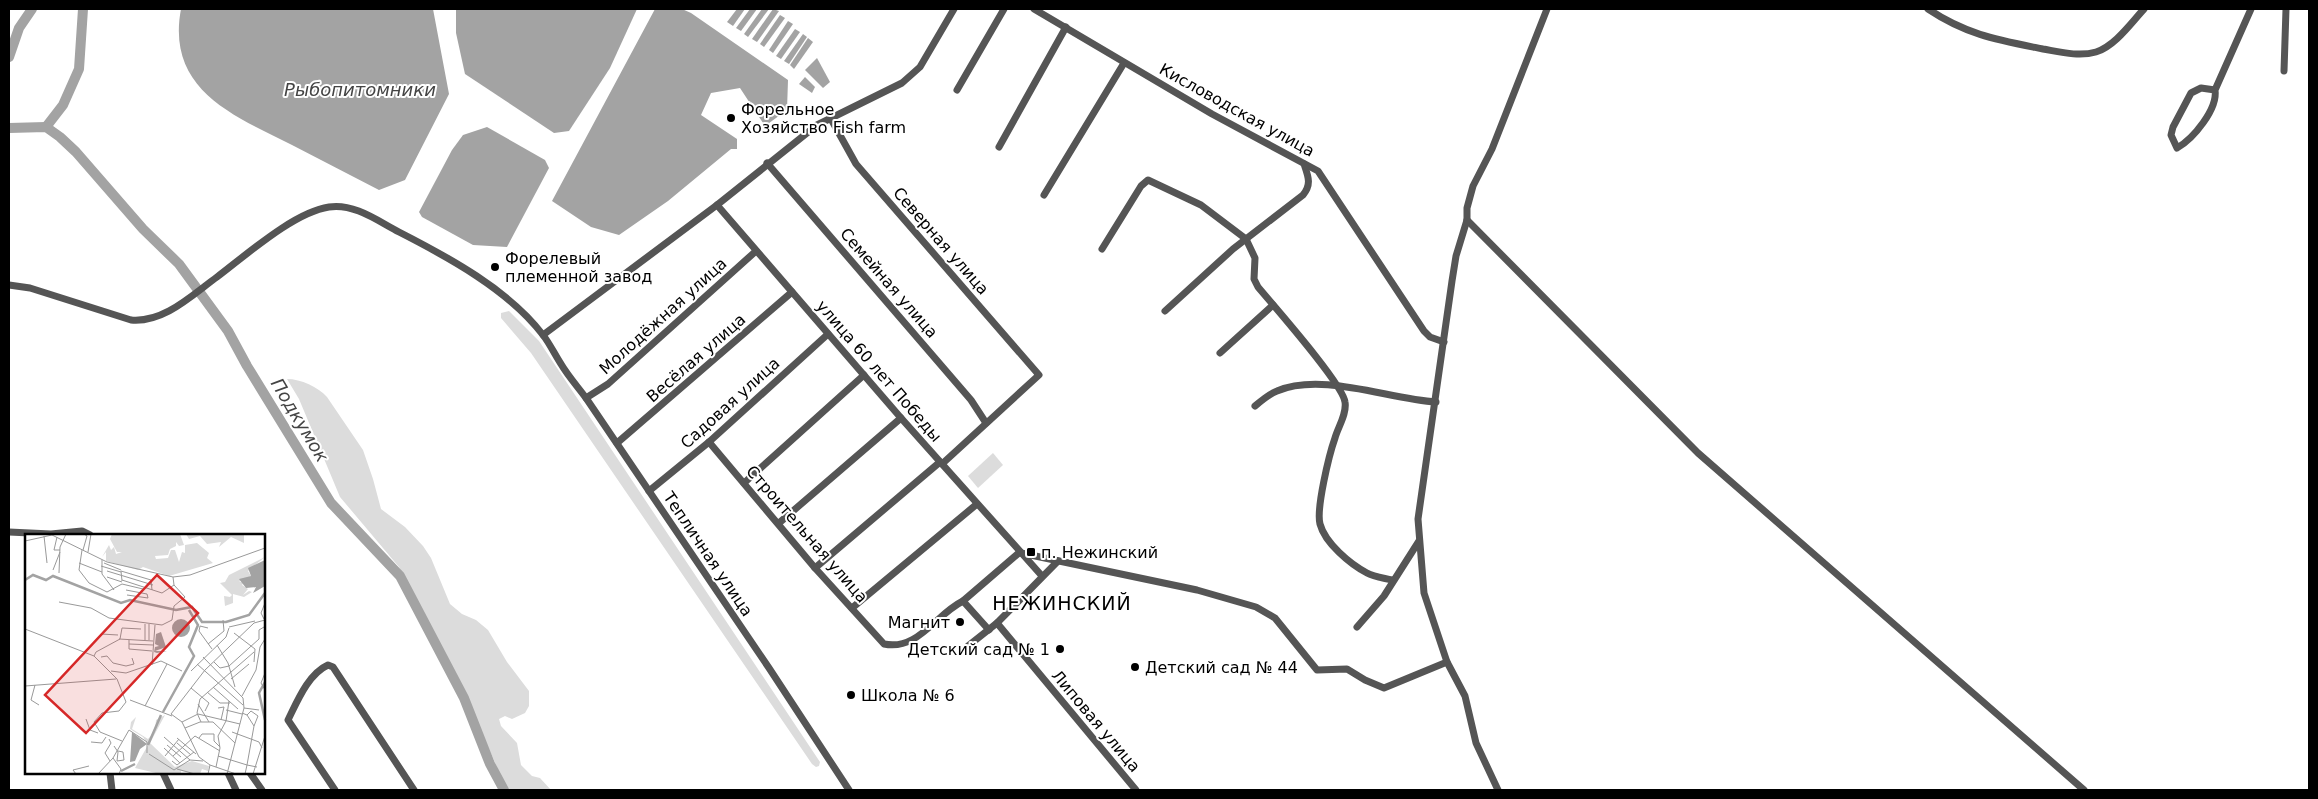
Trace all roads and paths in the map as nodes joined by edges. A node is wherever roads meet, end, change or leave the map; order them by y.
1 (954, 9) edge
2 (1004, 9) edge
3 (1034, 9) edge
4 (1547, 9) edge
5 (1928, 9) edge
6 (2144, 9) edge
7 (2251, 9) edge
8 (2286, 9) edge
9 (1066, 27) junction
10 (1124, 63) junction
11 (2284, 71) dead end
12 (957, 90) dead end
13 (2215, 90) junction
14 (831, 119) junction
15 (999, 147) dead end
16 (767, 163) junction
17 (1304, 164) junction
18 (1044, 195) dead end
19 (717, 205) junction
20 (1467, 220) junction
21 (1246, 239) junction
22 (1102, 250) dead end
23 (756, 251) junction
24 (9, 285) edge
25 (792, 292) junction
26 (1273, 305) junction
27 (1165, 311) dead end
28 (828, 334) junction
29 (543, 335) junction
30 (1444, 342) junction
31 (1220, 353) dead end
32 (864, 375) junction
33 (1338, 386) junction
34 (586, 398) junction
35 (1436, 402) junction
36 (1255, 406) dead end
37 (901, 418) junction
38 (986, 423) junction
39 (709, 442) junction
40 (617, 443) junction
41 (941, 463) junction
42 (744, 482) junction
43 (649, 491) junction
44 (977, 504) junction
45 (778, 523) junction
46 (9, 532) edge
47 (51, 534) edge
48 (51, 534) edge
49 (88, 534) edge
50 (1419, 541) junction
51 (1020, 552) junction
52 (1058, 561) junction
53 (816, 568) junction
54 (1042, 576) junction
55 (1392, 580) junction
56 (963, 601) junction
57 (852, 608) junction
58 (997, 623) junction
59 (1357, 627) dead end
60 (989, 630) junction
61 (968, 646) dead end
62 (1447, 662) junction
63 (110, 774) edge
64 (163, 774) edge
65 (228, 774) edge
66 (251, 774) edge
67 (112, 790) edge
68 (171, 790) edge
69 (236, 790) edge
70 (262, 790) edge
71 (336, 790) edge
72 (414, 790) edge
73 (849, 790) edge
74 (1136, 790) edge
75 (1498, 790) edge
76 (2084, 790) edge

1 - 14 street
2 - 12 street
3 - 9 street, Кисловодская улица
4 - 20 street
5 - 6 street
7 - 13 street
8 - 11 street
9 - 10 street, Кисловодская улица
9 - 15 street
10 - 17 street, Кисловодская улица
10 - 18 street
13 - 13 street
14 - 16 street
14 - 38 street, Северная улица
16 - 19 street
16 - 38 street, Семейная улица
17 - 21 street
17 - 30 street, Кисловодская улица
19 - 23 street, улица 60 лет Победы
19 - 29 street
20 - 30 street
20 - 76 street
21 - 22 street
21 - 26 street
21 - 27 street
23 - 25 street, улица 60 лет Победы
23 - 34 street, Молодёжная улица
24 - 29 street, Тепличная улица
25 - 28 street, улица 60 лет Победы
25 - 40 street, Весёлая улица
26 - 31 street
26 - 33 street
28 - 32 street, улица 60 лет Победы
28 - 39 street, Садовая улица
29 - 34 street, Тепличная улица
30 - 35 street
32 - 37 street, улица 60 лет Победы
32 - 42 street
33 - 35 street
33 - 36 street
33 - 55 street
34 - 40 street, Тепличная улица
35 - 50 street
37 - 41 street, улица 60 лет Победы
37 - 45 street
38 - 41 street
39 - 42 street, Строительная улица
39 - 43 street, Садовая улица
40 - 43 street, Тепличная улица
41 - 44 street, улица 60 лет Победы
41 - 53 street
42 - 45 street, Строительная улица
43 - 73 street, Тепличная улица
44 - 51 street, улица 60 лет Победы
44 - 57 street
45 - 53 street, Строительная улица
46 - 48 street
47 - 49 street
50 - 55 street
50 - 62 street
51 - 52 street
51 - 54 street, улица 60 лет Победы
51 - 56 street
52 - 54 street
52 - 62 street
53 - 57 street, Строительная улица
54 - 58 street
55 - 59 street
56 - 57 street, Строительная улица
56 - 60 street
58 - 60 street
58 - 74 street, Липовая улица
60 - 61 street
62 - 75 street
63 - 67 street
64 - 68 street
65 - 69 street
66 - 70 street
71 - 72 street

